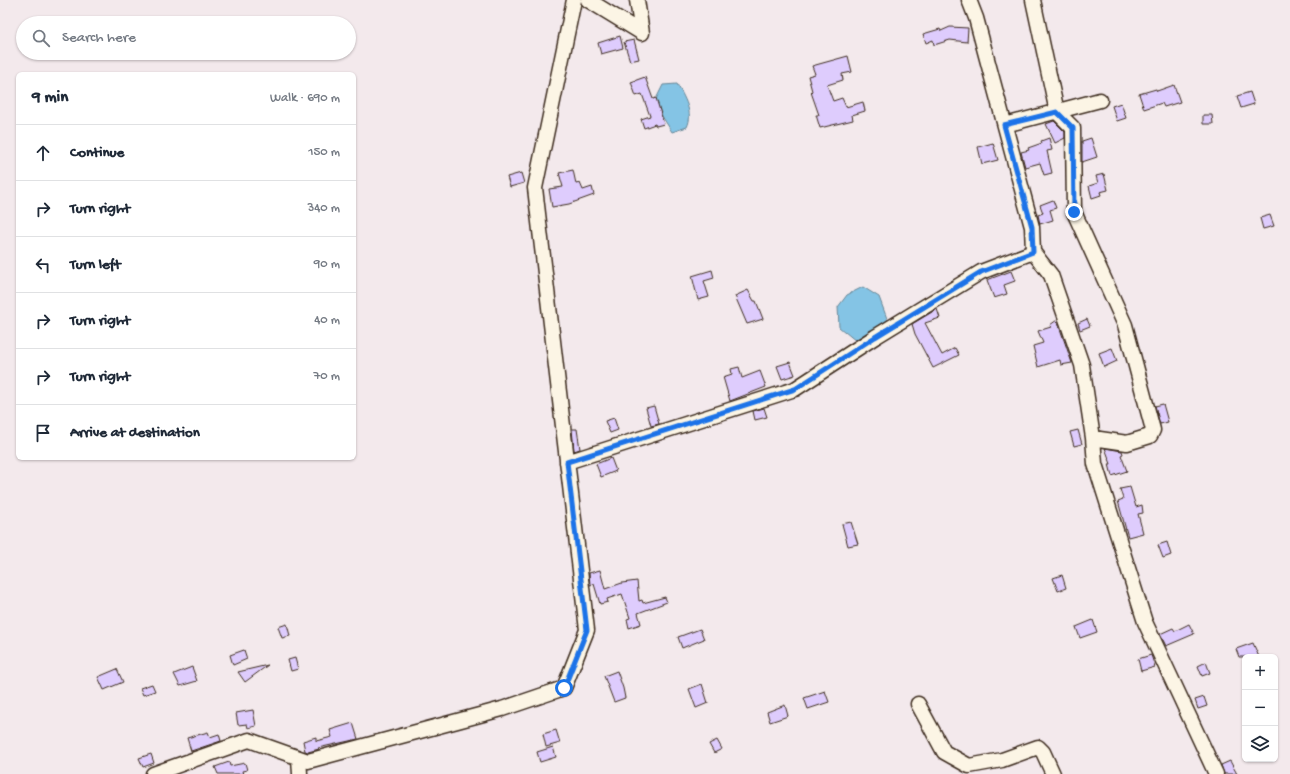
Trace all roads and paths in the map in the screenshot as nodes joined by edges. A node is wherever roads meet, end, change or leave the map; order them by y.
1 (574, 0) edge
2 (588, 0) edge
3 (637, 0) edge
4 (970, 0) edge
5 (1033, 0) edge
6 (1100, 100) dead end
7 (1057, 112) junction
8 (1004, 125) junction
9 (1033, 252) junction
10 (1093, 438) junction
11 (567, 462) junction
12 (918, 704) dead end
13 (299, 758) junction
14 (153, 774) edge
15 (300, 774) edge
16 (1053, 774) edge
17 (1216, 774) edge

1 - 11 street
2 - 3 street
4 - 8 street
5 - 7 street
6 - 7 street
7 - 8 street
7 - 10 street
8 - 9 street
9 - 10 street
9 - 11 street
10 - 17 street
11 - 13 street
12 - 16 street
13 - 14 street
13 - 15 street

